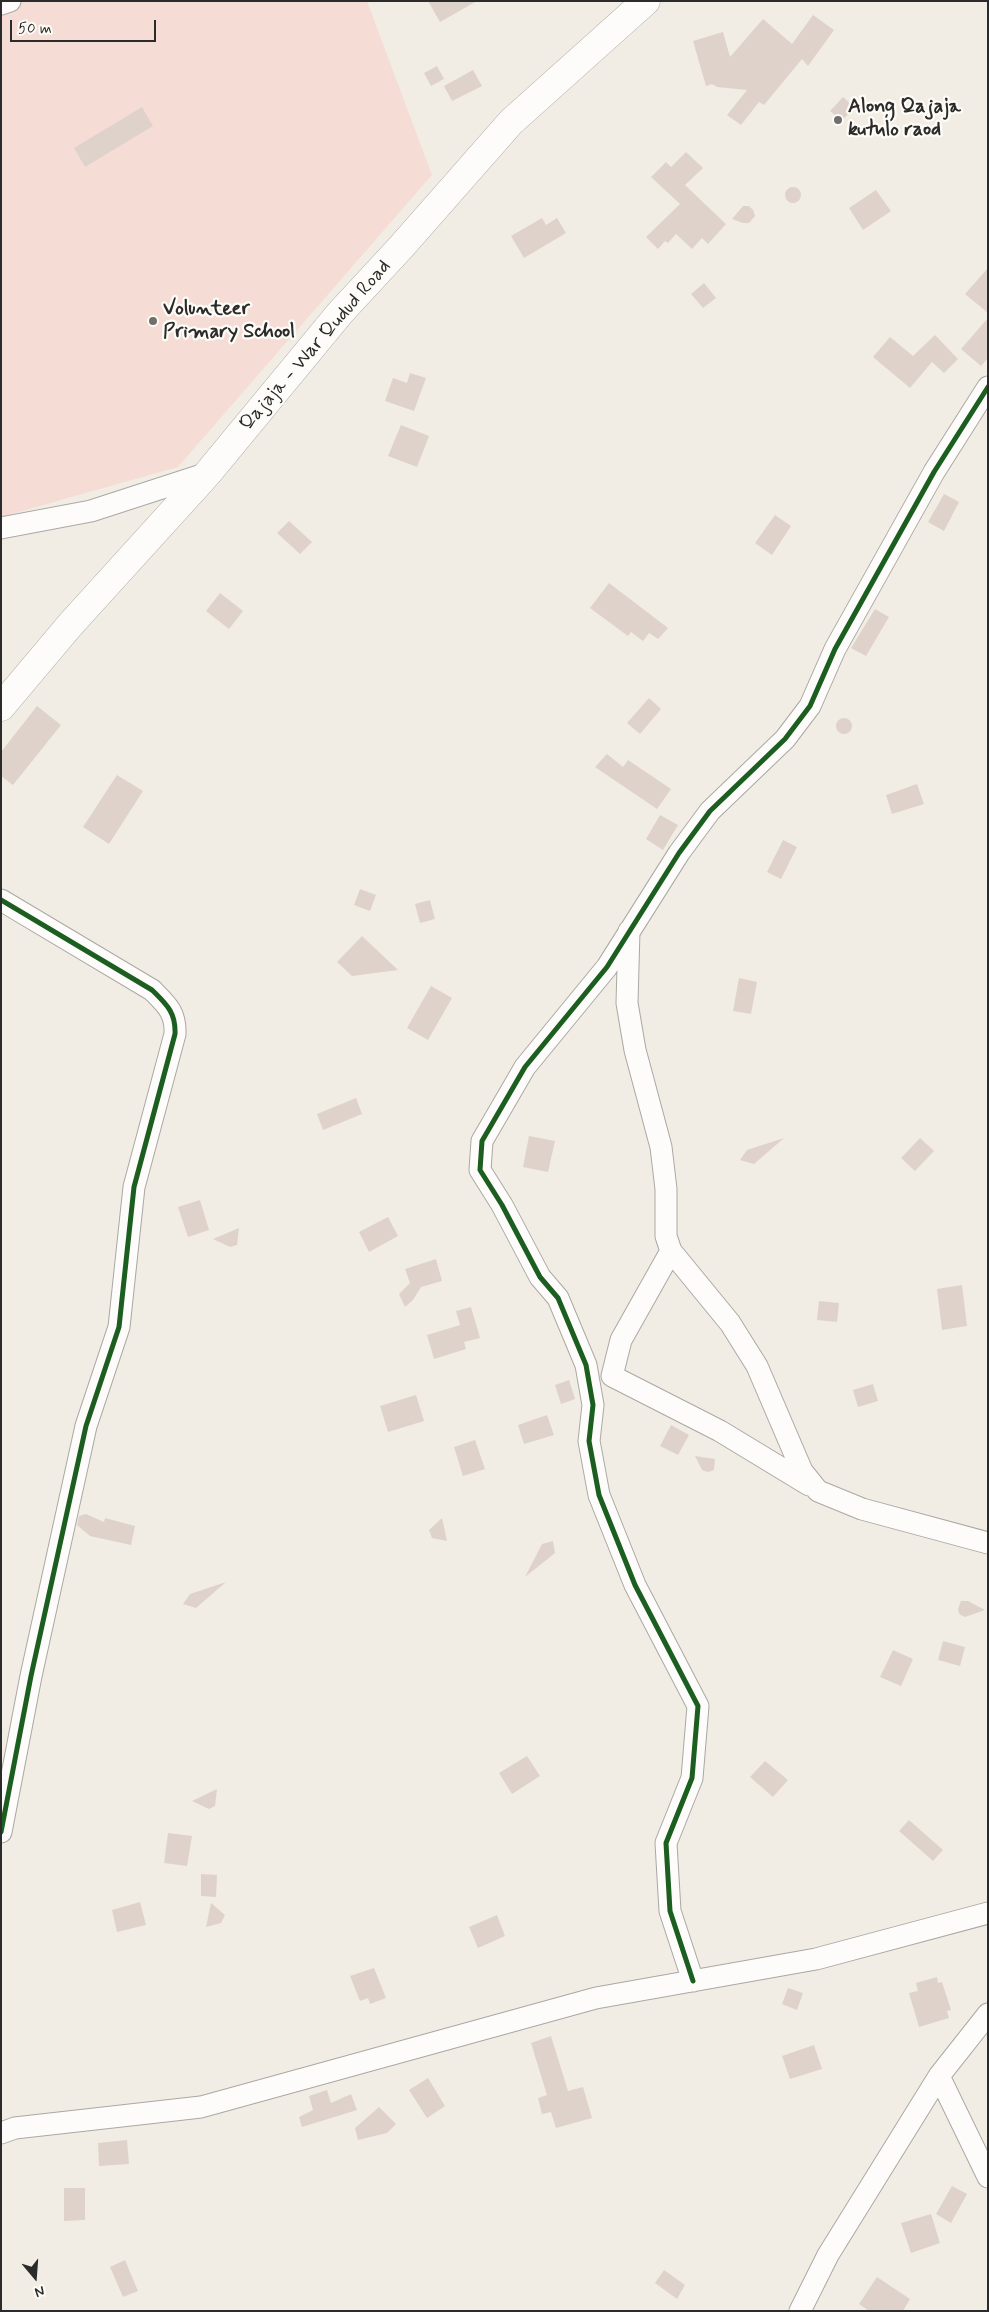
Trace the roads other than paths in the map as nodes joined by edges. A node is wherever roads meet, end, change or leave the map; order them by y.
1 (10, 1) edge
2 (646, 1) edge
3 (1, 4) edge
4 (988, 387) edge
5 (208, 473) junction
6 (1, 528) edge
7 (1, 707) edge
8 (1, 900) edge
9 (629, 931) junction
10 (671, 1251) junction
11 (612, 1376) junction
12 (593, 1406) junction
13 (818, 1491) junction
14 (988, 1543) edge
15 (2, 1820) edge
16 (986, 1912) edge
17 (692, 1981) junction
18 (988, 2014) edge
19 (939, 2076) junction
20 (6, 2129) edge
21 (988, 2177) edge
22 (800, 2311) edge

1 - 3 street
2 - 5 street, Qajaja - War Qudud Road
4 - 9 street
5 - 6 street
5 - 7 street, Qajaja - War Qudud Road
8 - 15 street
9 - 10 street
9 - 12 street
10 - 11 street
10 - 13 street
11 - 12 street
11 - 13 street
12 - 17 street
13 - 14 street
16 - 17 street
17 - 20 street
18 - 19 street
19 - 21 street
19 - 22 street

